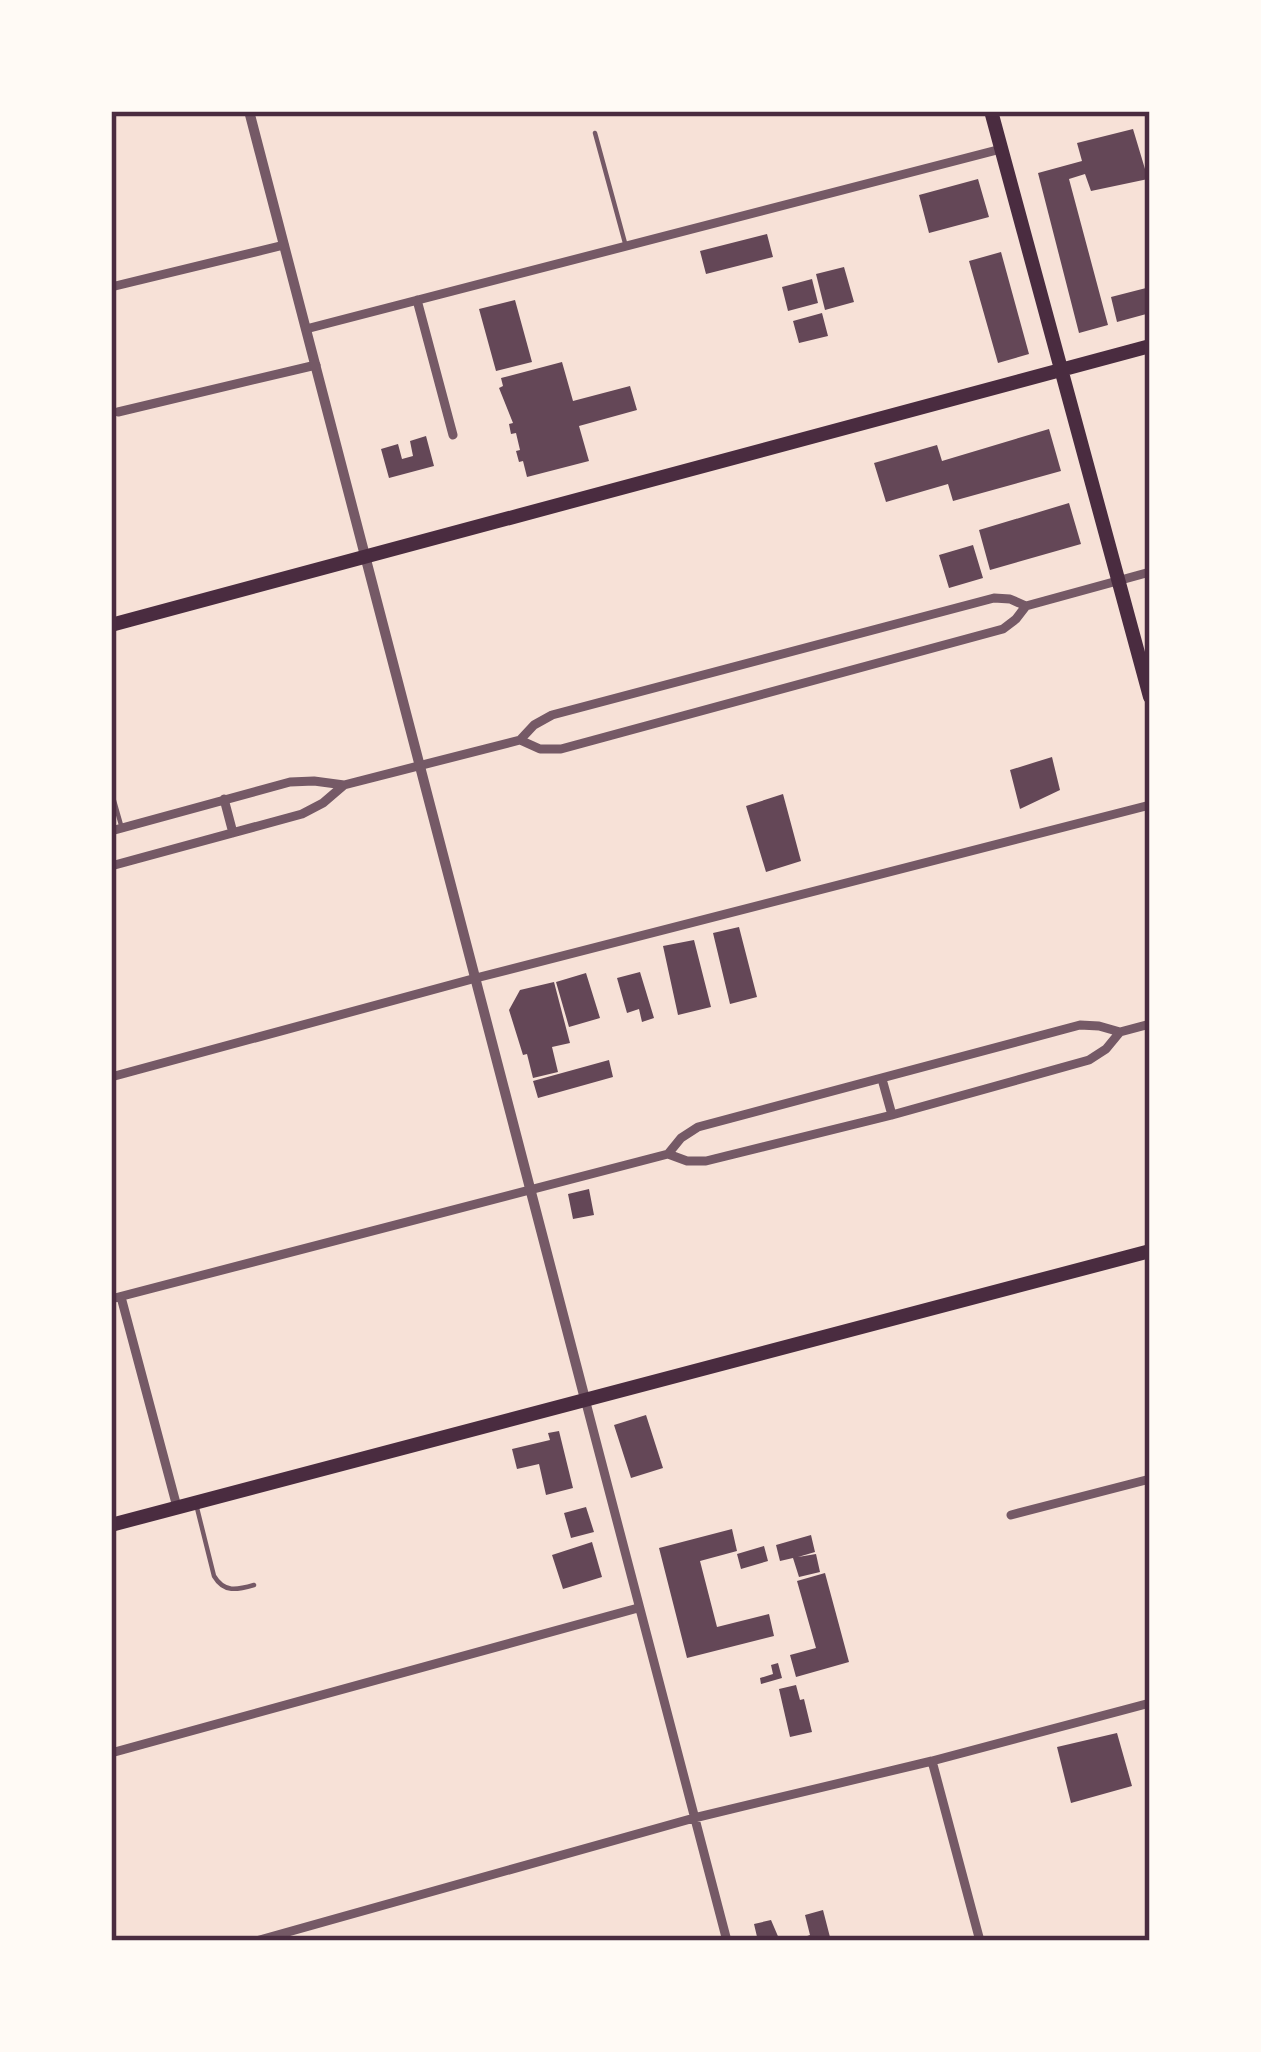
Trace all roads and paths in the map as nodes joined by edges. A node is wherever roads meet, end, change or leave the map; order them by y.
1 (249, 111) edge
2 (992, 111) edge
3 (595, 133) dead end
4 (1001, 149) junction
5 (284, 245) junction
6 (626, 246) junction
7 (111, 287) edge
8 (417, 300) junction
9 (306, 328) junction
10 (1150, 346) edge
11 (316, 365) junction
12 (1061, 370) junction
13 (118, 412) dead end
14 (453, 435) dead end
15 (366, 555) junction
16 (1150, 572) edge
17 (1119, 580) junction
18 (1025, 606) junction
19 (111, 626) edge
20 (1150, 697) edge
21 (520, 740) junction
22 (421, 766) junction
23 (344, 785) junction
24 (111, 790) edge
25 (224, 800) junction
26 (1150, 805) edge
27 (116, 829) edge
28 (233, 833) junction
29 (111, 866) edge
30 (476, 978) junction
31 (1150, 1024) edge
32 (1120, 1032) junction
33 (111, 1077) edge
34 (882, 1078) junction
35 (892, 1115) junction
36 (668, 1154) junction
37 (532, 1189) junction
38 (1150, 1251) edge
39 (116, 1298) edge
40 (585, 1399) junction
41 (1150, 1479) edge
42 (195, 1502) junction
43 (177, 1507) junction
44 (1011, 1515) dead end
45 (111, 1525) edge
46 (254, 1585) dead end
47 (638, 1608) junction
48 (1150, 1703) edge
49 (111, 1753) edge
50 (932, 1761) junction
51 (694, 1818) junction
52 (256, 1941) edge
53 (727, 1941) edge
54 (980, 1941) edge

1 - 5 street
2 - 4 main road
3 - 6 lane
4 - 6 street
4 - 12 main road
5 - 7 street
5 - 9 street
6 - 8 street
8 - 9 street
8 - 14 street
9 - 11 street
10 - 12 main road
11 - 13 street
11 - 15 street
12 - 15 main road
12 - 17 main road
15 - 19 main road
15 - 22 street
16 - 17 street
17 - 18 street
17 - 20 main road
18 - 21 street
18 - 21 street
21 - 22 street
22 - 23 street
22 - 30 street
23 - 25 street
23 - 28 street
24 - 27 lane
25 - 27 street
25 - 28 street
26 - 30 street
28 - 29 street
30 - 33 street
30 - 37 street
31 - 32 street
32 - 34 street
32 - 35 street
34 - 35 street
34 - 36 street
35 - 36 street
36 - 37 street
37 - 39 street
37 - 40 street
38 - 40 main road
39 - 43 street
40 - 42 main road
40 - 47 street
41 - 44 street
42 - 43 main road
42 - 46 lane
43 - 45 main road
47 - 49 street
47 - 51 street
48 - 50 street
50 - 51 street
50 - 54 street
51 - 52 street
51 - 53 street

